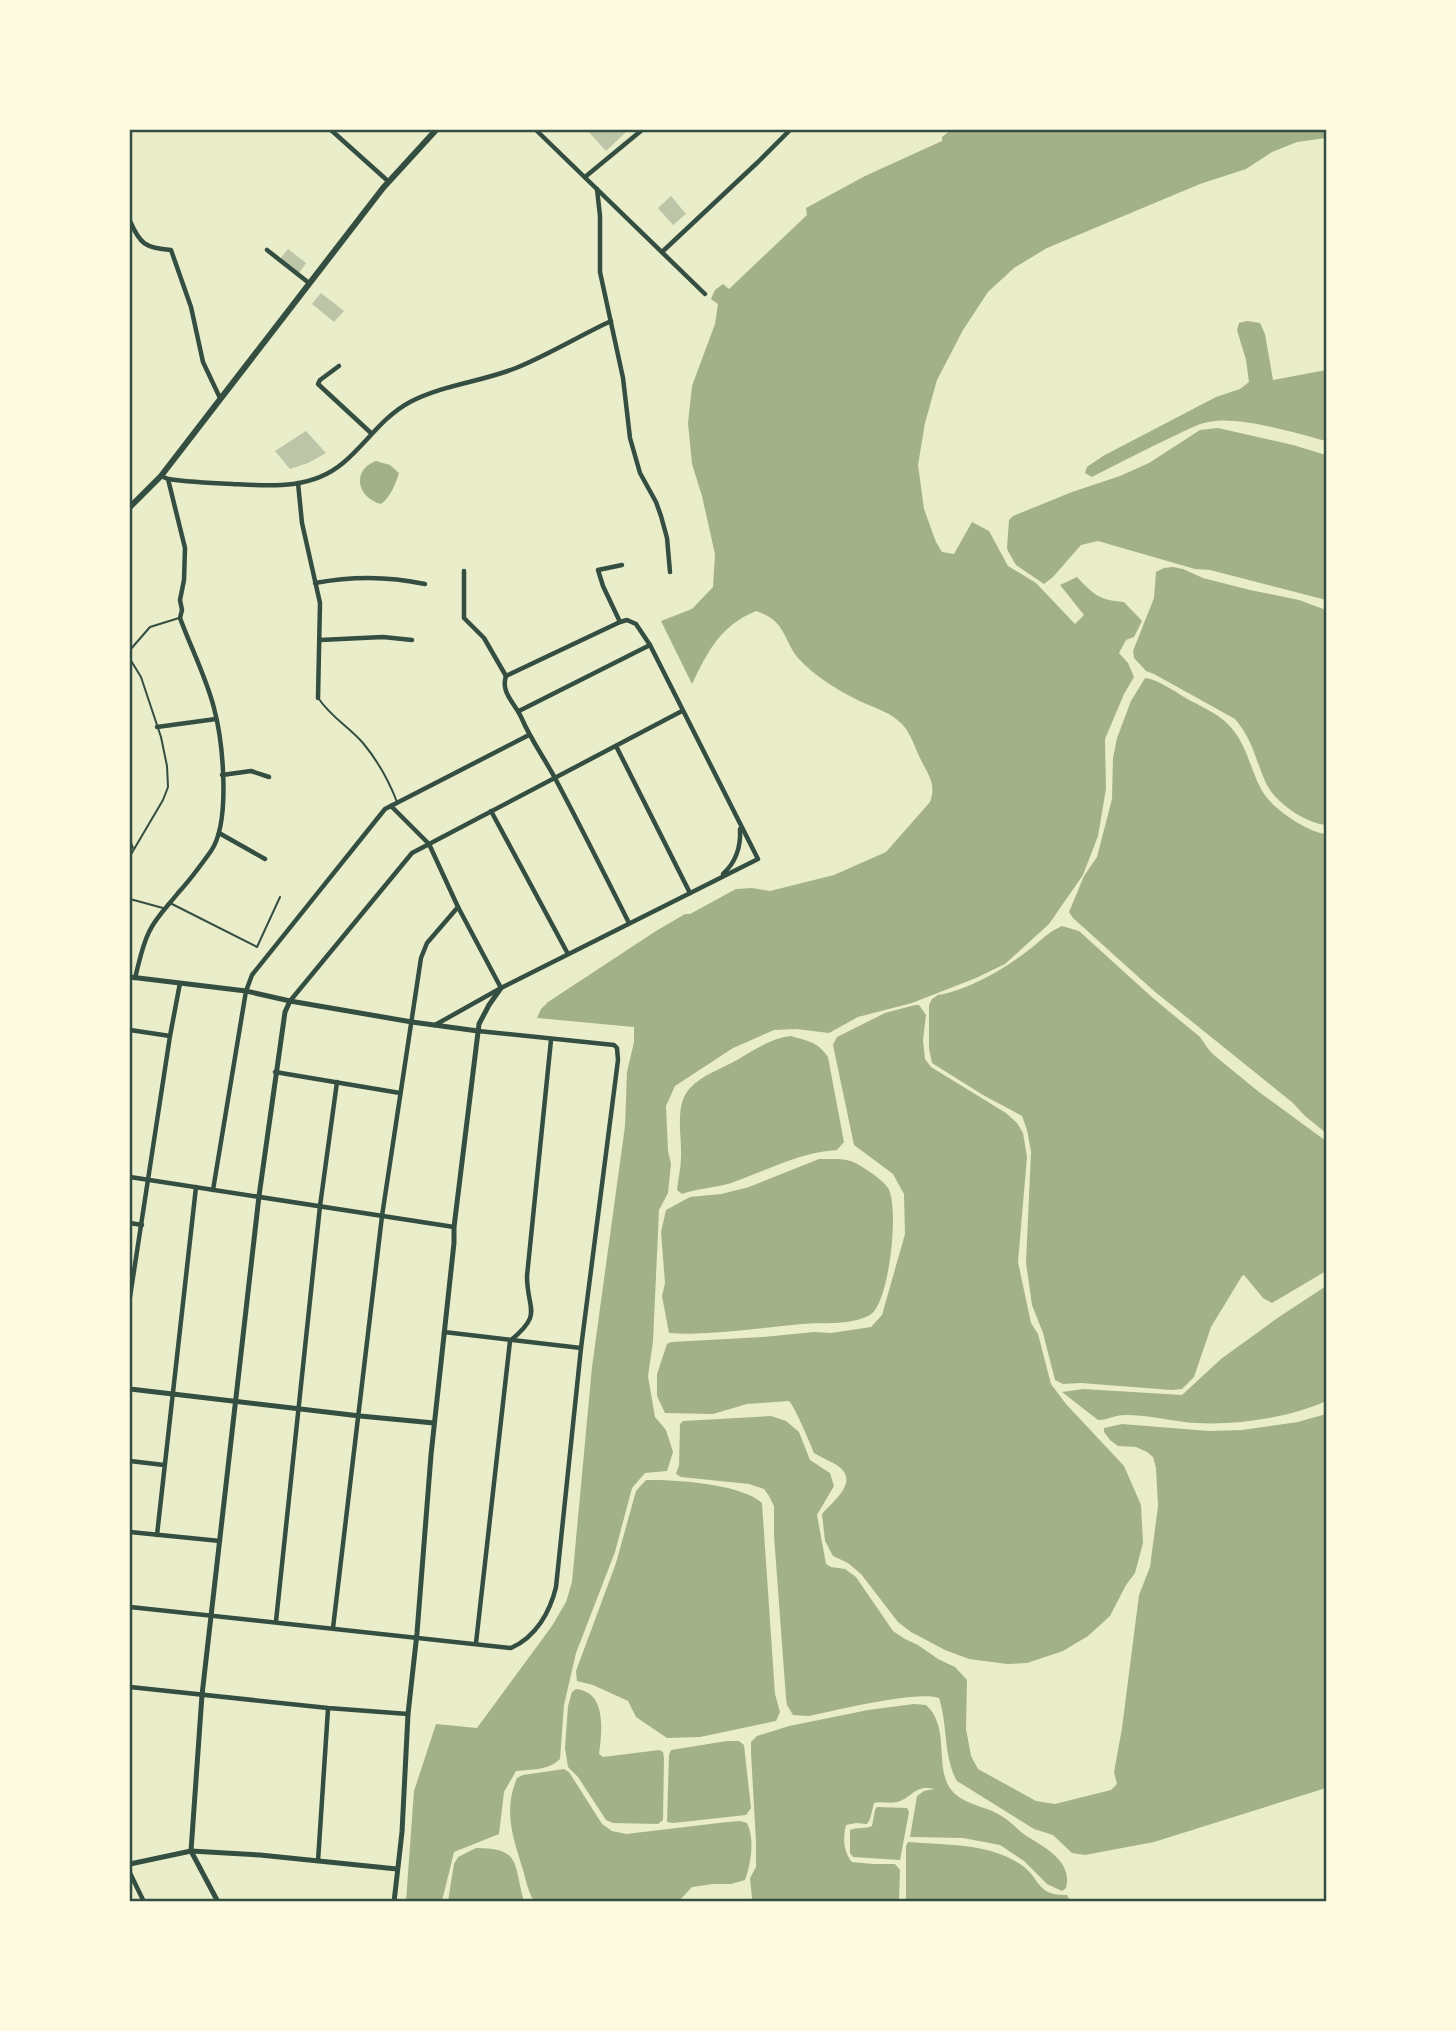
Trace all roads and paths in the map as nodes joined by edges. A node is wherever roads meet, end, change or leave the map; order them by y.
1 (331, 130) edge
2 (436, 130) edge
3 (536, 130) edge
4 (642, 130) edge
5 (790, 130) edge
6 (585, 177) junction
7 (389, 182) junction
8 (597, 189) junction
9 (130, 221) edge
10 (267, 250) dead end
11 (663, 252) junction
12 (309, 283) junction
13 (705, 294) dead end
14 (611, 321) junction
15 (339, 366) dead end
16 (220, 398) junction
17 (372, 433) junction
18 (161, 476) junction
19 (168, 479) junction
20 (298, 483) junction
21 (130, 507) edge
22 (622, 565) dead end
23 (464, 571) dead end
24 (670, 572) dead end
25 (315, 583) junction
26 (425, 584) dead end
27 (180, 618) junction
28 (620, 622) junction
29 (320, 640) junction
30 (412, 640) dead end
31 (650, 645) junction
32 (130, 650) edge
33 (130, 659) edge
34 (506, 676) junction
35 (318, 698) joint
36 (519, 711) junction
37 (682, 711) junction
38 (216, 719) junction
39 (157, 727) junction
40 (529, 735) junction
41 (616, 746) junction
42 (222, 775) junction
43 (269, 777) dead end
44 (554, 777) junction
45 (397, 802) junction
46 (391, 806) junction
47 (491, 811) junction
48 (740, 825) junction
49 (219, 833) junction
50 (130, 840) edge
51 (429, 844) junction
52 (133, 849) junction
53 (130, 856) edge
54 (264, 859) dead end
55 (720, 878) junction
56 (691, 893) junction
57 (281, 897) dead end
58 (130, 899) edge
59 (170, 903) junction
60 (458, 907) junction
61 (164, 908) junction
62 (629, 923) junction
63 (568, 954) junction
64 (132, 978) edge
65 (180, 983) junction
66 (501, 988) junction
67 (246, 991) junction
68 (290, 1001) junction
69 (412, 1022) junction
70 (434, 1026) junction
71 (130, 1030) edge
72 (478, 1031) junction
73 (170, 1036) junction
74 (551, 1040) junction
75 (275, 1072) junction
76 (337, 1082) junction
77 (400, 1093) junction
78 (130, 1177) edge
79 (149, 1180) junction
80 (196, 1187) junction
81 (213, 1190) junction
82 (259, 1196) junction
83 (320, 1206) junction
84 (382, 1216) junction
85 (130, 1223) edge
86 (142, 1225) junction
87 (454, 1227) junction
88 (130, 1297) edge
89 (444, 1332) junction
90 (510, 1341) junction
91 (580, 1349) junction
92 (130, 1389) edge
93 (171, 1394) junction
94 (236, 1400) junction
95 (298, 1409) junction
96 (360, 1416) junction
97 (434, 1423) junction
98 (130, 1461) edge
99 (164, 1465) junction
100 (130, 1532) edge
101 (157, 1535) junction
102 (220, 1541) junction
103 (130, 1606) edge
104 (211, 1616) junction
105 (276, 1621) junction
106 (334, 1628) junction
107 (416, 1639) junction
108 (476, 1643) junction
109 (130, 1687) edge
110 (202, 1695) junction
111 (328, 1708) junction
112 (408, 1714) junction
113 (191, 1851) junction
114 (318, 1861) junction
115 (130, 1864) edge
116 (397, 1869) junction
117 (130, 1873) edge
118 (144, 1902) edge
119 (218, 1902) edge
120 (394, 1902) edge

1 - 7 street
2 - 7 main road
3 - 6 street
4 - 6 street
5 - 11 street
6 - 8 street
7 - 12 main road
8 - 11 street
8 - 14 street
9 - 16 street
10 - 12 street
11 - 13 street
12 - 16 main road
14 - 17 street
14 - 24 street
15 - 17 street
16 - 18 main road
17 - 20 street
18 - 19 street
18 - 21 main road
19 - 20 street
19 - 27 street
20 - 25 street
22 - 28 street
23 - 34 street
25 - 26 street
25 - 29 street
27 - 32 lane
27 - 38 street
28 - 31 street
28 - 34 street
29 - 30 street
29 - 35 street
31 - 36 street
31 - 37 street
33 - 39 lane
34 - 36 street
35 - 45 lane
36 - 40 street
37 - 41 street
37 - 48 street
38 - 39 street
38 - 42 street
39 - 52 lane
40 - 44 street
40 - 45 street
41 - 44 street
41 - 56 street
42 - 43 street
42 - 49 street
44 - 47 street
44 - 62 street
45 - 46 street
46 - 51 street
46 - 67 street
47 - 51 street
47 - 63 street
48 - 55 street
48 - 55 street
49 - 54 street
49 - 59 street
50 - 52 lane
51 - 60 street
51 - 68 street
52 - 53 lane
55 - 56 street
56 - 62 street
57 - 59 lane
58 - 61 lane
59 - 61 street
60 - 66 street
60 - 69 street
61 - 64 street
62 - 63 street
63 - 66 street
64 - 65 street
65 - 67 street
65 - 73 street
66 - 70 street
66 - 72 street
67 - 68 street
67 - 81 street
68 - 69 street
68 - 75 street
69 - 70 street
69 - 77 street
70 - 72 street
71 - 73 street
72 - 74 street
72 - 87 street
73 - 79 street
74 - 90 street
74 - 91 street
75 - 76 street
75 - 82 street
76 - 77 street
76 - 83 street
77 - 84 street
78 - 79 street
79 - 80 street
79 - 86 street
80 - 81 street
80 - 93 street
81 - 82 street
82 - 83 street
82 - 94 street
83 - 84 street
83 - 95 street
84 - 87 street
84 - 96 street
85 - 86 street
86 - 88 street
87 - 89 street
89 - 90 street
89 - 97 street
90 - 91 street
90 - 108 street
91 - 108 street
92 - 93 street
93 - 94 street
93 - 99 street
94 - 95 street
94 - 102 street
95 - 96 street
95 - 105 street
96 - 97 street
96 - 106 street
97 - 107 street
98 - 99 street
99 - 101 street
100 - 101 street
101 - 102 street
102 - 104 street
103 - 104 street
104 - 105 street
104 - 110 street
105 - 106 street
106 - 107 street
107 - 108 street
107 - 112 street
109 - 110 street
110 - 111 street
110 - 113 street
111 - 112 street
111 - 114 street
112 - 116 street
113 - 114 street
113 - 115 street
113 - 119 street
114 - 116 street
116 - 120 street
117 - 118 street

